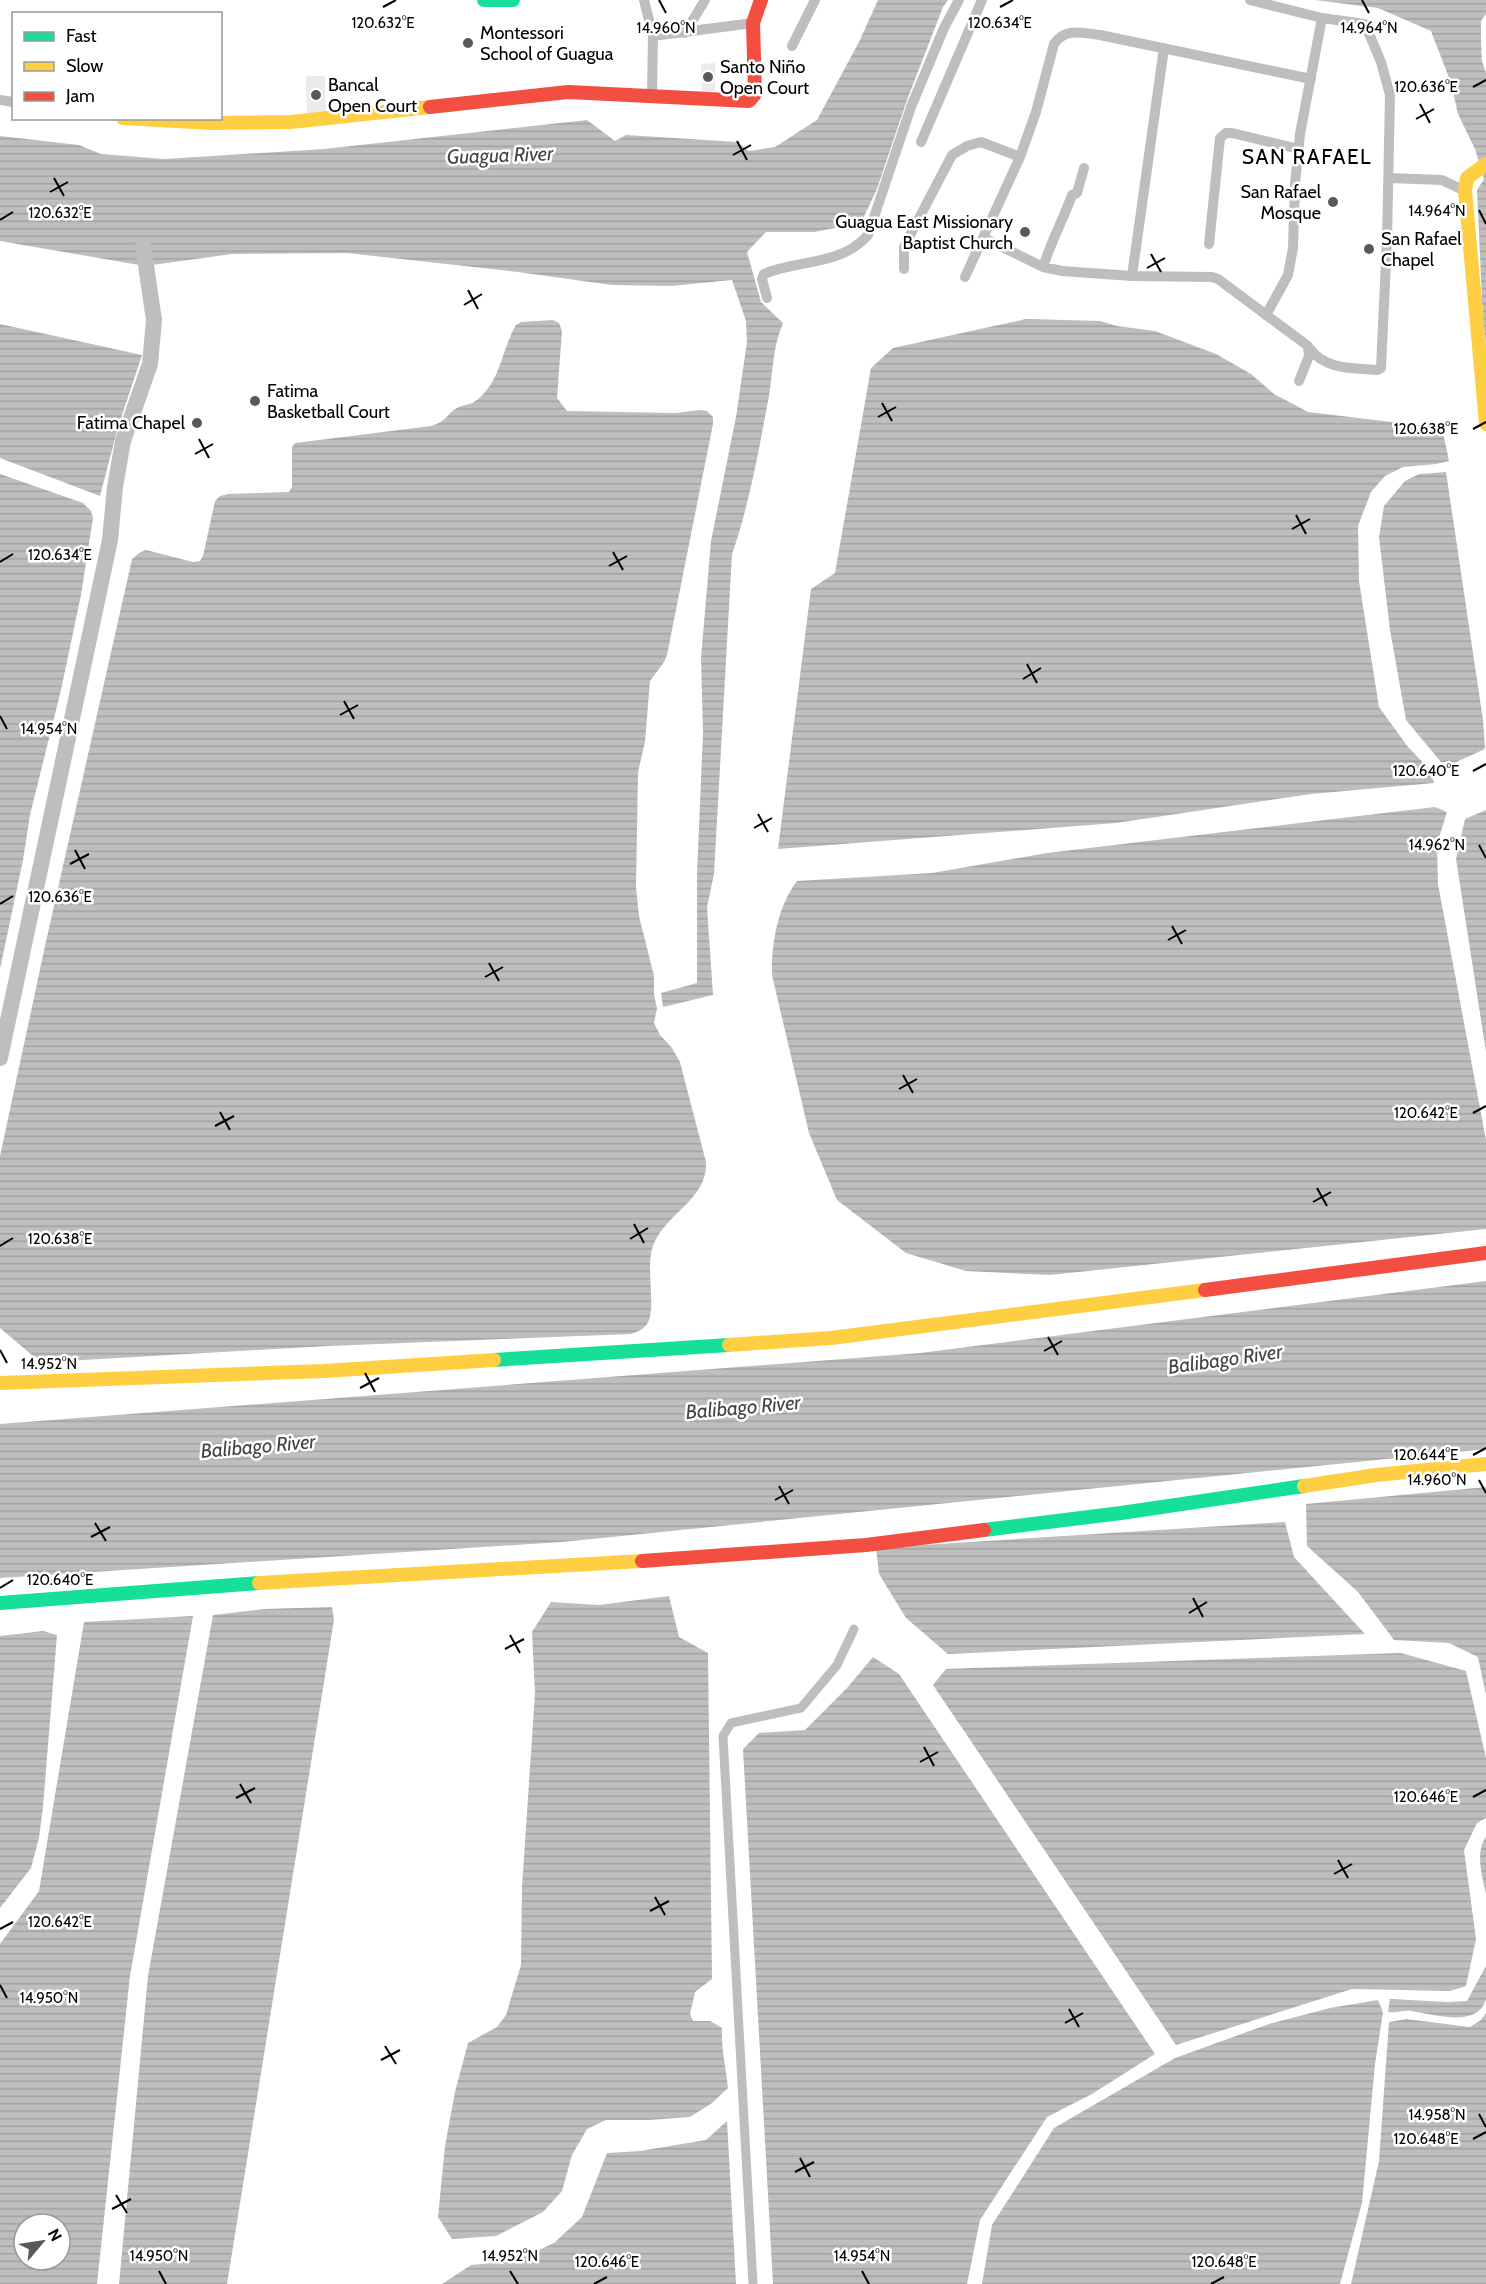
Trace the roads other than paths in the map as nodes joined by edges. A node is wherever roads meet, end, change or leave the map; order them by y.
1 (484, 0) edge
2 (504, 0) edge
3 (644, 0) edge
4 (705, 0) edge
5 (761, 0) edge
6 (815, 0) edge
7 (959, 0) edge
8 (982, 0) edge
9 (1250, 0) edge
10 (1297, 6) edge
11 (1322, 18) junction
12 (753, 23) junction
13 (685, 33) junction
14 (653, 36) junction
15 (792, 46) dead end
16 (1164, 48) junction
17 (1311, 79) junction
18 (652, 96) junction
19 (159, 120) edge
20 (921, 142) dead end
21 (1299, 149) junction
22 (1020, 157) junction
23 (1482, 166) edge
24 (1084, 168) dead end
25 (1389, 178) junction
26 (1465, 192) junction
27 (984, 238) junction
28 (1209, 244) dead end
29 (1043, 267) junction
30 (904, 269) dead end
31 (1132, 276) junction
32 (965, 277) dead end
33 (767, 298) dead end
34 (1266, 315) junction
35 (1310, 349) junction
36 (1299, 381) dead end
37 (1486, 424) edge
38 (1486, 1253) edge
39 (0, 1383) edge
40 (1486, 1464) edge
41 (0, 1604) edge

1 - 2 street
3 - 14 street
4 - 13 street
5 - 12 street
6 - 15 street
7 - 33 street
8 - 20 street
9 - 10 street
10 - 11 street
11 - 17 street
11 - 25 street
12 - 13 street
12 - 18 street
13 - 14 street
14 - 18 street
16 - 17 street
16 - 22 street
16 - 31 street
17 - 21 street
18 - 19 street
21 - 28 street
21 - 34 street
22 - 27 street
22 - 30 street
23 - 26 street
24 - 29 street
25 - 26 street
25 - 35 street
26 - 37 street
27 - 29 street
27 - 32 street
29 - 31 street
31 - 34 street
34 - 35 street
35 - 36 street
38 - 39 street
40 - 41 street

